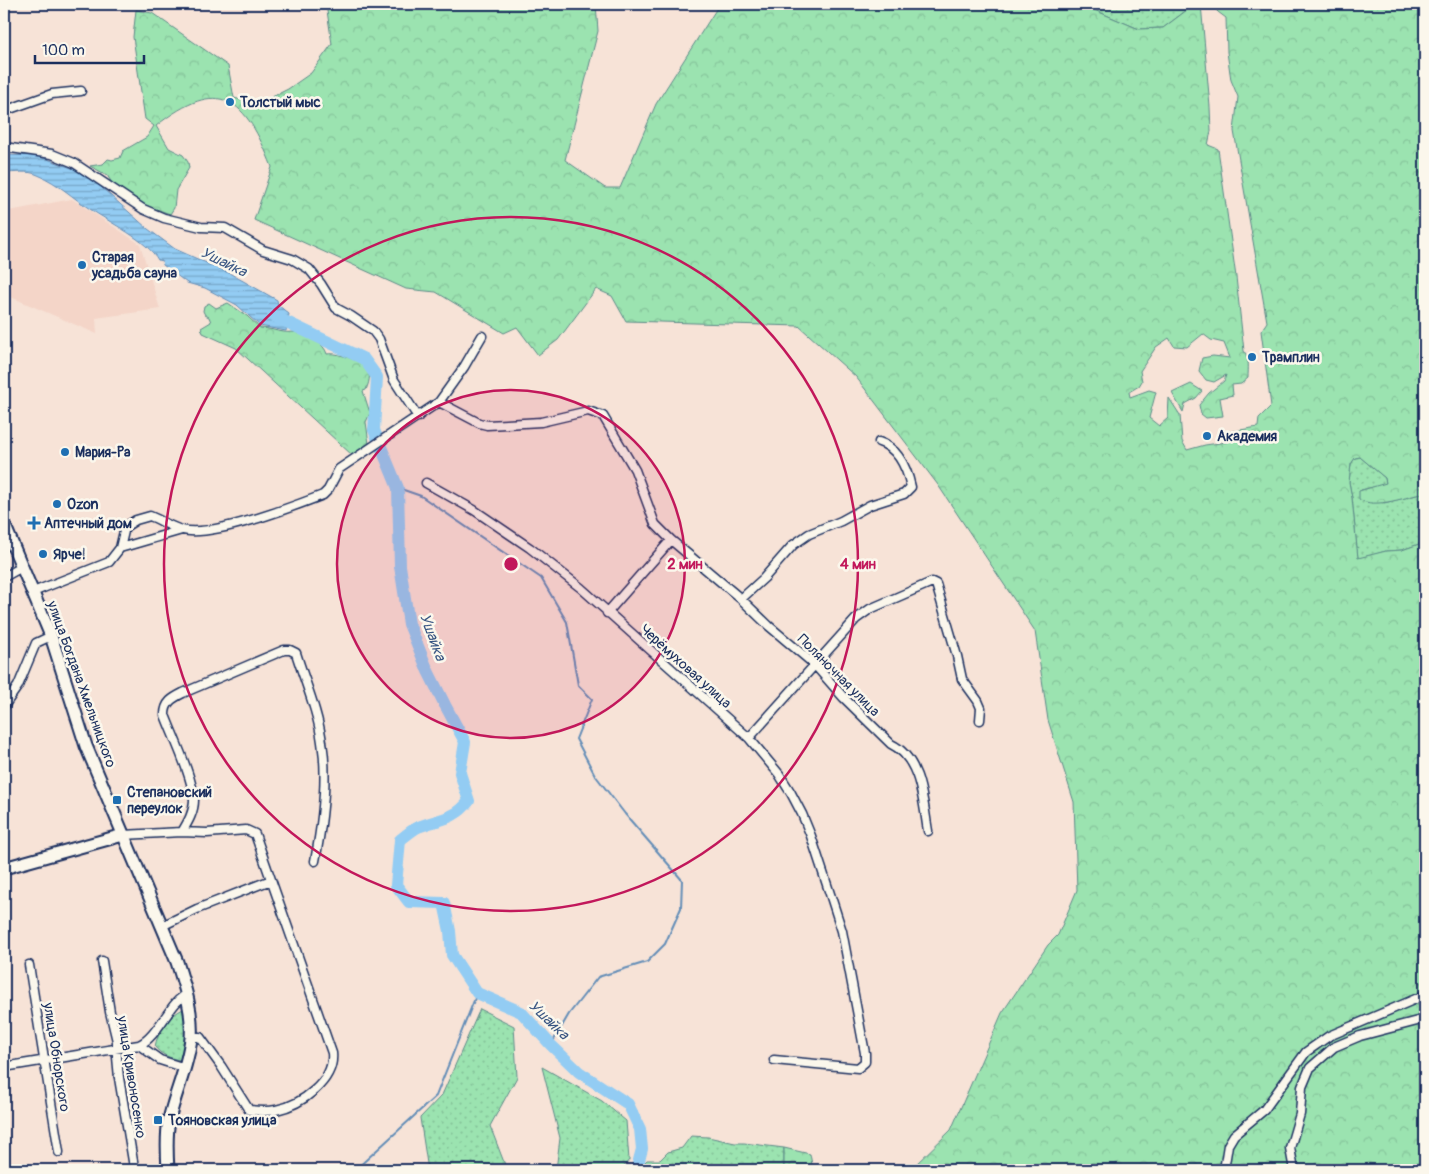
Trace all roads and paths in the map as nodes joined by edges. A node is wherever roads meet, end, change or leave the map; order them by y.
1 (81, 91) dead end
2 (4, 111) edge
3 (4, 147) edge
4 (482, 336) dead end
5 (439, 402) junction
6 (418, 417) junction
7 (879, 442) dead end
8 (426, 483) dead end
9 (4, 524) edge
10 (182, 530) junction
11 (671, 540) junction
12 (120, 548) junction
13 (22, 567) junction
14 (4, 577) edge
15 (33, 592) junction
16 (741, 599) junction
17 (607, 613) junction
18 (51, 636) junction
19 (815, 665) junction
20 (4, 706) edge
21 (980, 720) dead end
22 (749, 738) junction
23 (928, 831) dead end
24 (182, 832) junction
25 (123, 835) junction
26 (316, 861) dead end
27 (4, 868) edge
28 (271, 880) junction
29 (162, 926) junction
30 (102, 961) dead end
31 (30, 965) dead end
32 (187, 995) junction
33 (1425, 995) edge
34 (1425, 1018) edge
35 (191, 1037) junction
36 (139, 1045) junction
37 (118, 1049) junction
38 (45, 1060) junction
39 (774, 1060) dead end
40 (4, 1067) edge
41 (185, 1068) junction
42 (59, 1152) dead end
43 (134, 1167) dead end
44 (168, 1170) edge
45 (1224, 1170) edge
46 (1294, 1170) edge

1 - 2 street
3 - 6 street
4 - 5 street
5 - 6 street
5 - 11 street, Поляночная улица
6 - 10 street
7 - 16 street
8 - 17 street, Черёмуховая улица
9 - 13 street, улица Богдана Хмельницкого
10 - 12 street
10 - 12 street
11 - 16 street, Поляночная улица
11 - 17 street
12 - 15 street
13 - 14 street
13 - 15 street, улица Богдана Хмельницкого
15 - 18 street, улица Богдана Хмельницкого
16 - 19 street, Поляночная улица
17 - 22 street, Черёмуховая улица
18 - 20 street
18 - 25 street, улица Богдана Хмельницкого
19 - 21 street
19 - 22 street
19 - 23 street, Поляночная улица
22 - 39 street, Черёмуховая улица
24 - 25 street
24 - 26 street
24 - 28 street
25 - 27 street
25 - 29 street, улица Богдана Хмельницкого
28 - 29 street
28 - 35 street
29 - 32 street, улица Богдана Хмельницкого
30 - 37 street, улица Кривоносенко
31 - 38 street, улица Обнорского
32 - 35 street, улица Богдана Хмельницкого
32 - 36 street
33 - 45 street
34 - 46 street
35 - 41 street, улица Богдана Хмельницкого
36 - 37 street
36 - 41 street
37 - 38 street
37 - 43 street, улица Кривоносенко
38 - 40 street
38 - 42 street, улица Обнорского
41 - 44 street, улица Богдана Хмельницкого

